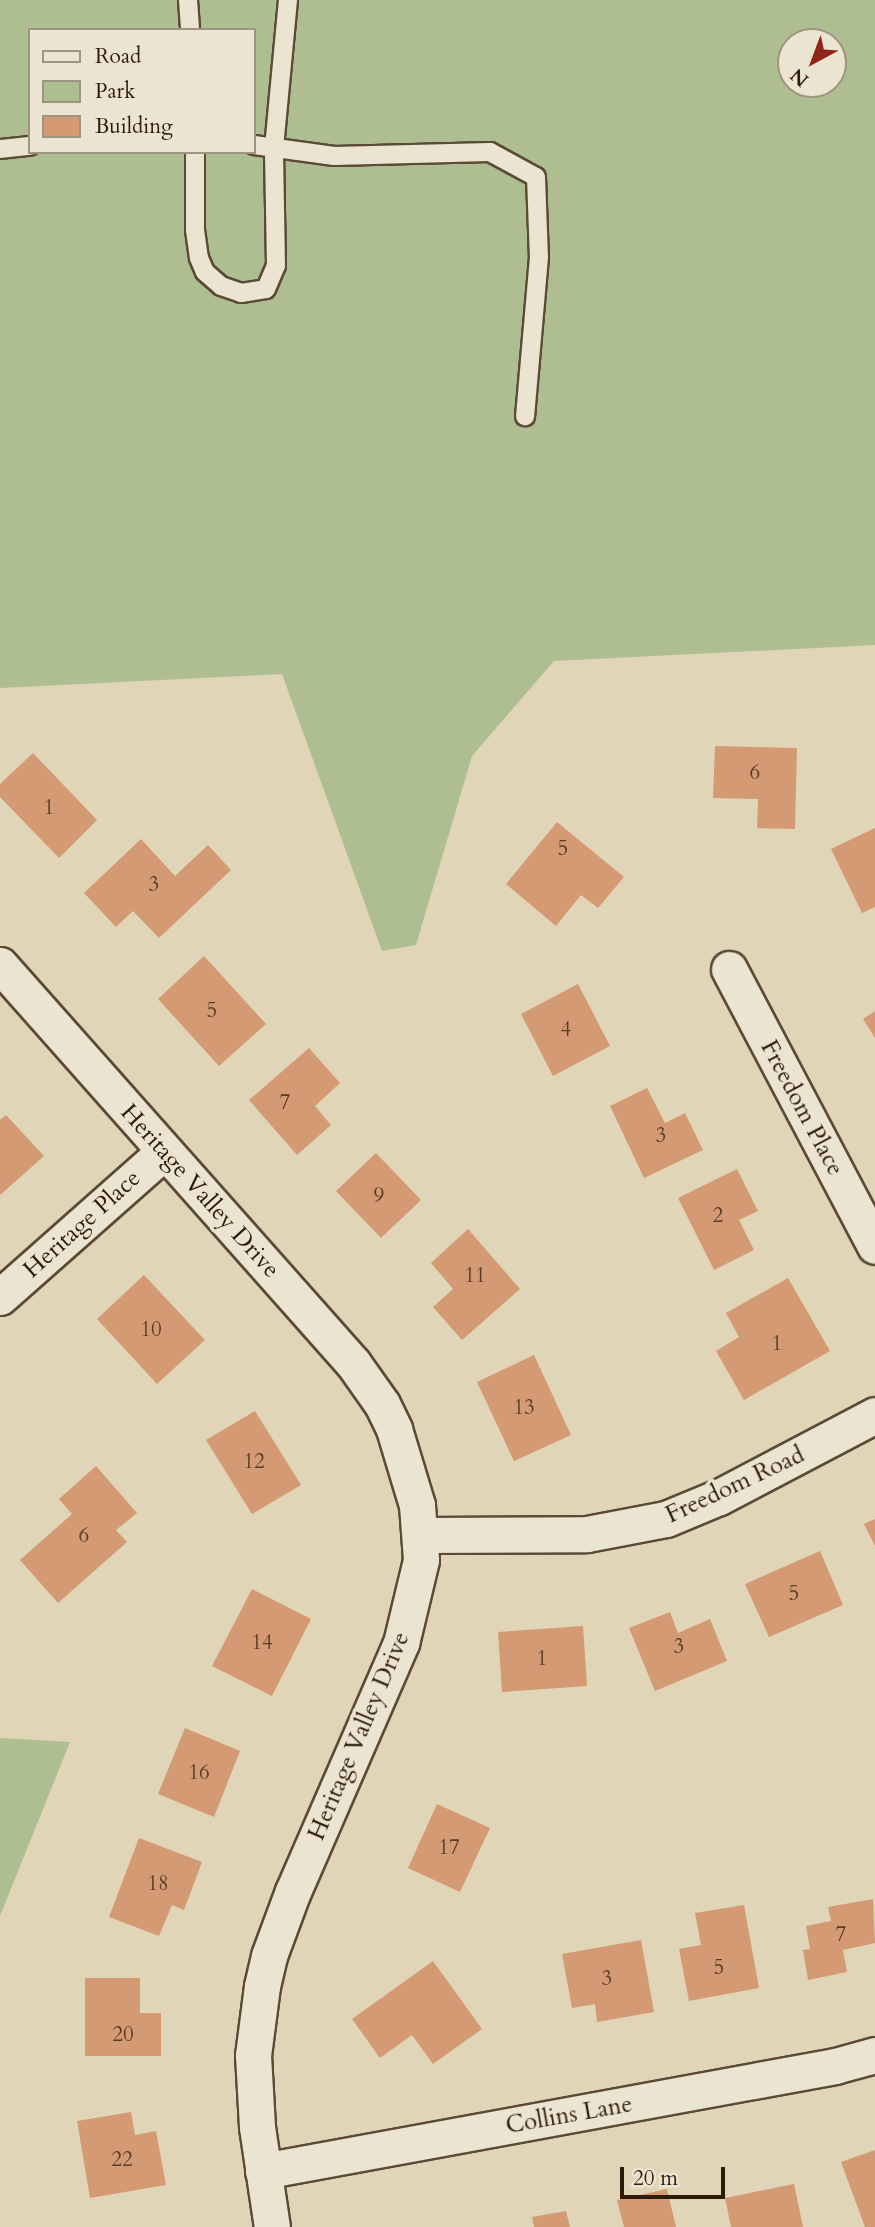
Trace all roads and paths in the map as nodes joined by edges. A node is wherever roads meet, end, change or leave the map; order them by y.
1 (188, 0) edge
2 (288, 0) edge
3 (190, 28) edge
4 (256, 145) edge
5 (28, 146) edge
6 (274, 148) junction
7 (0, 149) edge
8 (195, 154) edge
9 (525, 415) dead end
10 (0, 965) edge
11 (729, 969) dead end
12 (164, 1152) junction
13 (875, 1246) edge
14 (0, 1297) edge
15 (875, 1415) edge
16 (421, 1535) junction
17 (875, 2055) edge
18 (263, 2171) junction
19 (272, 2227) edge

1 - 3 lane
2 - 6 lane
4 - 6 lane
5 - 7 lane
6 - 8 lane
6 - 9 lane
10 - 12 street, Heritage Valley Drive
11 - 13 street, Freedom Place
12 - 14 street, Heritage Place
12 - 16 street, Heritage Valley Drive
15 - 16 street, Freedom Road
16 - 18 street, Heritage Valley Drive
17 - 18 street, Collins Lane
18 - 19 street, Heritage Valley Drive

